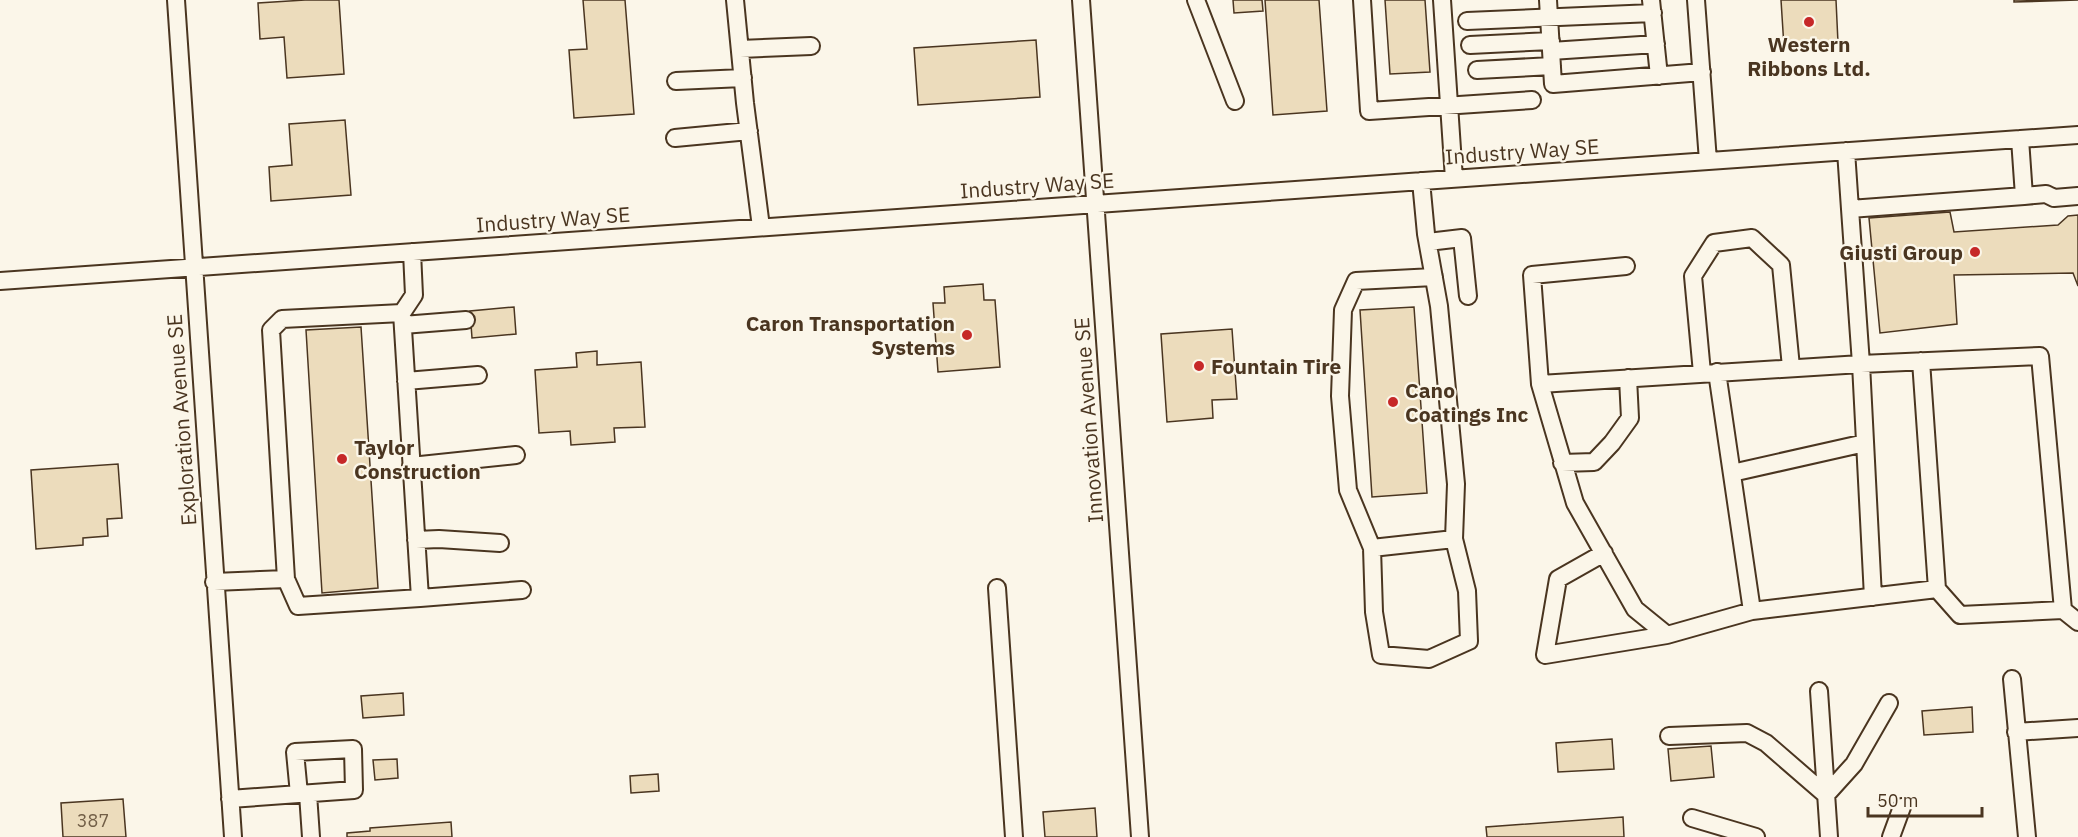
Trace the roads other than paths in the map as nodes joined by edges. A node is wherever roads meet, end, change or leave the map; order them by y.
1 (176, 0) edge
2 (735, 0) edge
3 (1086, 0) edge
4 (1196, 0) edge
5 (1362, 0) edge
6 (1442, 0) edge
7 (1696, 0) edge
8 (1652, 6) edge
9 (1549, 8) edge
10 (1467, 21) dead end
11 (1656, 44) junction
12 (1470, 45) dead end
13 (811, 46) dead end
14 (740, 49) junction
15 (1551, 53) junction
16 (1477, 70) dead end
17 (1702, 72) junction
18 (1659, 76) junction
19 (742, 78) junction
20 (676, 81) dead end
21 (1532, 100) dead end
22 (1235, 102) dead end
23 (1449, 104) junction
24 (748, 131) junction
25 (2078, 135) edge
26 (675, 138) dead end
27 (2020, 139) junction
28 (1846, 151) junction
29 (1708, 161) junction
30 (1454, 179) junction
31 (1421, 181) junction
32 (2078, 187) edge
33 (2046, 194) junction
34 (2024, 196) junction
35 (2078, 196) edge
36 (1095, 204) junction
37 (1850, 209) junction
38 (761, 227) junction
39 (1428, 242) junction
40 (412, 252) junction
41 (1626, 266) dead end
42 (194, 267) junction
43 (1434, 277) junction
44 (0, 281) edge
45 (1468, 296) dead end
46 (403, 319) junction
47 (466, 320) dead end
48 (1922, 361) junction
49 (1860, 364) junction
50 (1791, 367) junction
51 (1709, 373) junction
52 (478, 375) dead end
53 (1629, 378) junction
54 (406, 381) junction
55 (1540, 384) junction
56 (1865, 443) junction
57 (516, 455) dead end
58 (1562, 463) junction
59 (411, 466) junction
60 (1732, 473) junction
61 (1454, 539) junction
62 (416, 540) junction
63 (500, 543) dead end
64 (1372, 548) junction
65 (1604, 554) junction
66 (286, 579) junction
67 (214, 582) junction
68 (997, 588) dead end
69 (1937, 589) junction
70 (522, 590) dead end
71 (1873, 597) junction
72 (420, 598) junction
73 (2063, 610) junction
74 (1752, 611) junction
75 (2078, 622) edge
76 (1667, 635) junction
77 (2012, 679) dead end
78 (1819, 691) dead end
79 (1889, 703) dead end
80 (2078, 728) edge
81 (2016, 732) junction
82 (1669, 736) dead end
83 (1826, 795) junction
84 (230, 799) junction
85 (1902, 807) dead end
86 (1692, 818) dead end
87 (233, 837) edge
88 (311, 837) edge
89 (1014, 837) edge
90 (1140, 837) edge
91 (1756, 837) edge
92 (1829, 837) edge
93 (1891, 837) edge
94 (2027, 837) edge

1 - 42 street, Exploration Avenue SE
2 - 14 street
3 - 36 street, Innovation Avenue SE
4 - 22 street
5 - 23 street
6 - 23 street
7 - 17 street
8 - 9 street
8 - 11 street
9 - 10 street
9 - 15 street
11 - 15 street
11 - 18 street
12 - 15 street
13 - 14 street
14 - 19 street
15 - 16 street
15 - 18 street
17 - 18 street
17 - 29 street
19 - 20 street
19 - 24 street
21 - 23 street
23 - 30 street
24 - 26 street
24 - 38 street
25 - 27 street, Industry Way SE
27 - 28 street, Industry Way SE
27 - 34 street
28 - 29 street, Industry Way SE
28 - 37 street
29 - 30 street, Industry Way SE
30 - 31 street, Industry Way SE
31 - 36 street, Industry Way SE
31 - 39 street
32 - 33 street
33 - 34 street
33 - 35 street
34 - 37 street
36 - 38 street, Industry Way SE
36 - 90 street, Innovation Avenue SE
37 - 49 street
38 - 40 street, Industry Way SE
39 - 43 street
39 - 45 street
40 - 42 street, Industry Way SE
40 - 46 street
41 - 55 street
42 - 44 street, Industry Way SE
42 - 67 street, Exploration Avenue SE
43 - 61 street
43 - 64 street
46 - 47 street
46 - 54 street
46 - 66 street
48 - 49 street
48 - 69 street
48 - 73 street
49 - 50 street
49 - 56 street
50 - 51 street
50 - 51 street
51 - 53 street
51 - 60 street
52 - 54 street
53 - 55 street
53 - 58 street
54 - 59 street
55 - 58 street
56 - 60 street
56 - 71 street
57 - 59 street
58 - 65 street
59 - 62 street
60 - 74 street
61 - 64 street
61 - 64 street
62 - 63 street
62 - 72 street
65 - 76 street
65 - 76 street
66 - 67 street
66 - 72 street
67 - 84 street, Exploration Avenue SE
68 - 89 street
69 - 71 street
69 - 73 street
70 - 72 street
71 - 74 street
73 - 75 street
74 - 76 street
77 - 81 street
78 - 83 street
79 - 83 street
80 - 81 street
81 - 94 street
82 - 83 street
83 - 92 street
84 - 87 street, Exploration Avenue SE
84 - 88 street
85 - 93 street
86 - 91 street

